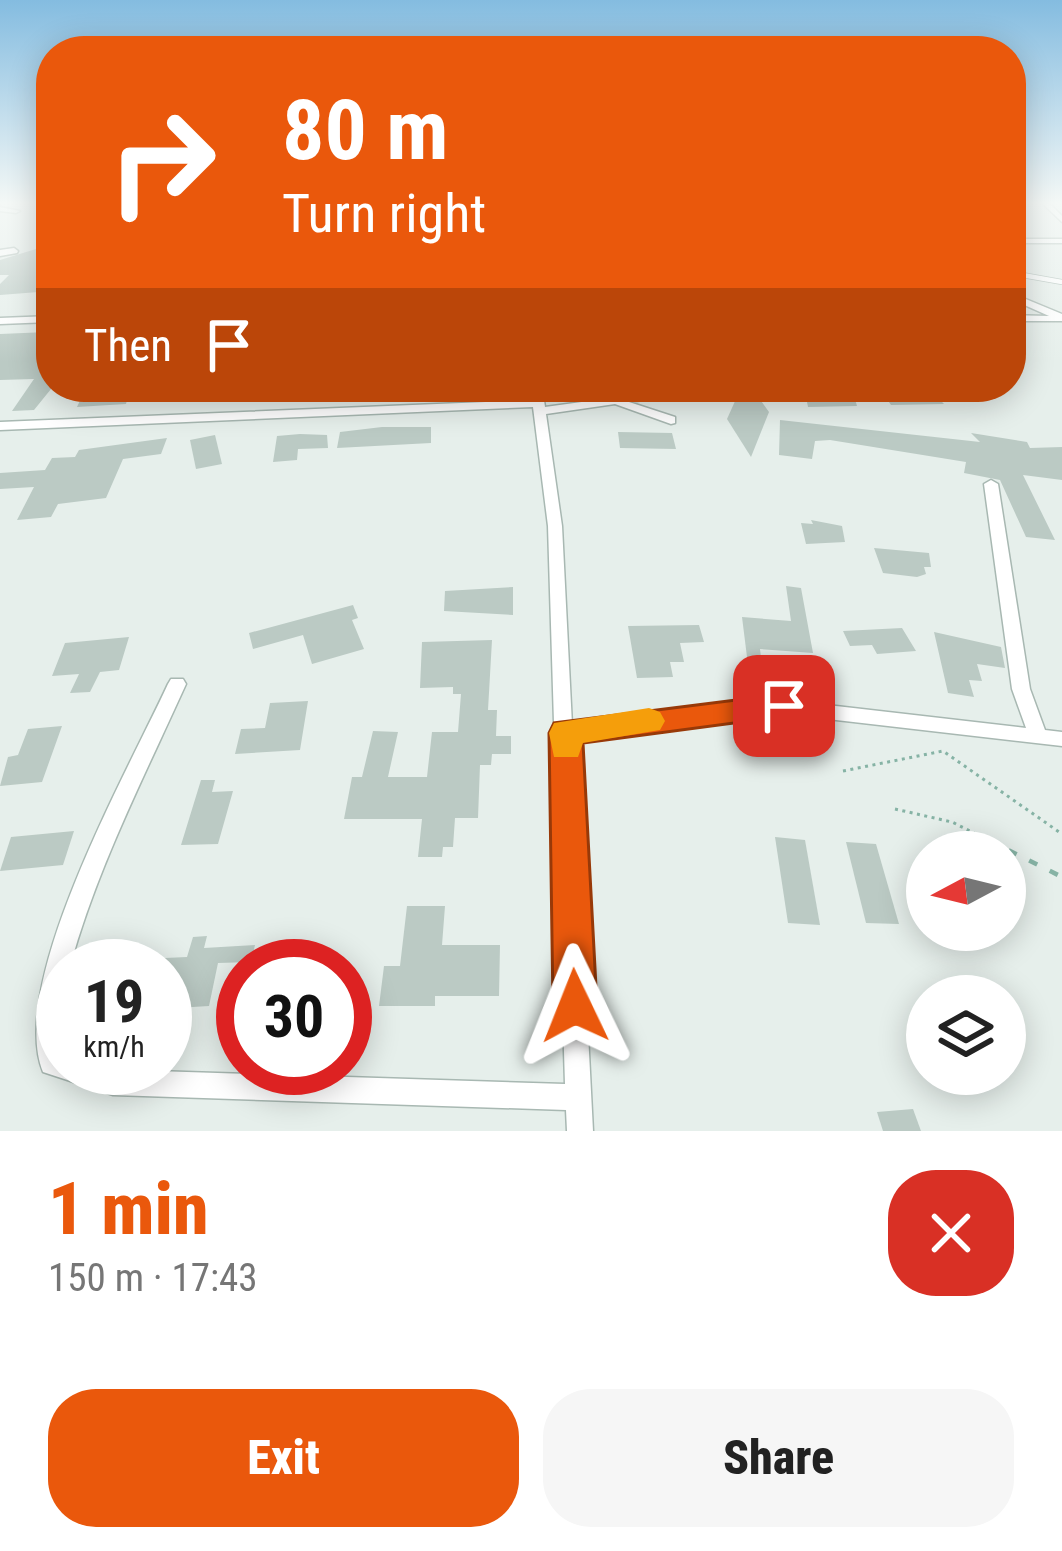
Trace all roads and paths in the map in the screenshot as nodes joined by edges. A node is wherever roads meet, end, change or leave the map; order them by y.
1 (1026, 276) edge
2 (1062, 282) edge
3 (1026, 303) edge
4 (1026, 318) edge
5 (1062, 319) edge
6 (36, 320) edge
7 (0, 321) edge
8 (498, 402) edge
9 (538, 402) edge
10 (621, 402) edge
11 (671, 420) dead end
12 (0, 427) edge
13 (992, 484) dead end
14 (177, 684) dead end
15 (566, 733) junction
16 (1038, 736) junction
17 (1062, 739) edge
18 (843, 771) dead end
19 (895, 809) dead end
20 (1062, 834) edge
21 (1062, 877) edge
22 (579, 1097) junction
23 (580, 1131) edge

1 - 2 lane
3 - 5 street
4 - 5 street
6 - 7 street
8 - 12 street
9 - 15 street
10 - 11 street
13 - 16 street
14 - 22 street
15 - 16 street
15 - 22 street
16 - 17 street
18 - 20 path
19 - 21 path
22 - 23 street

